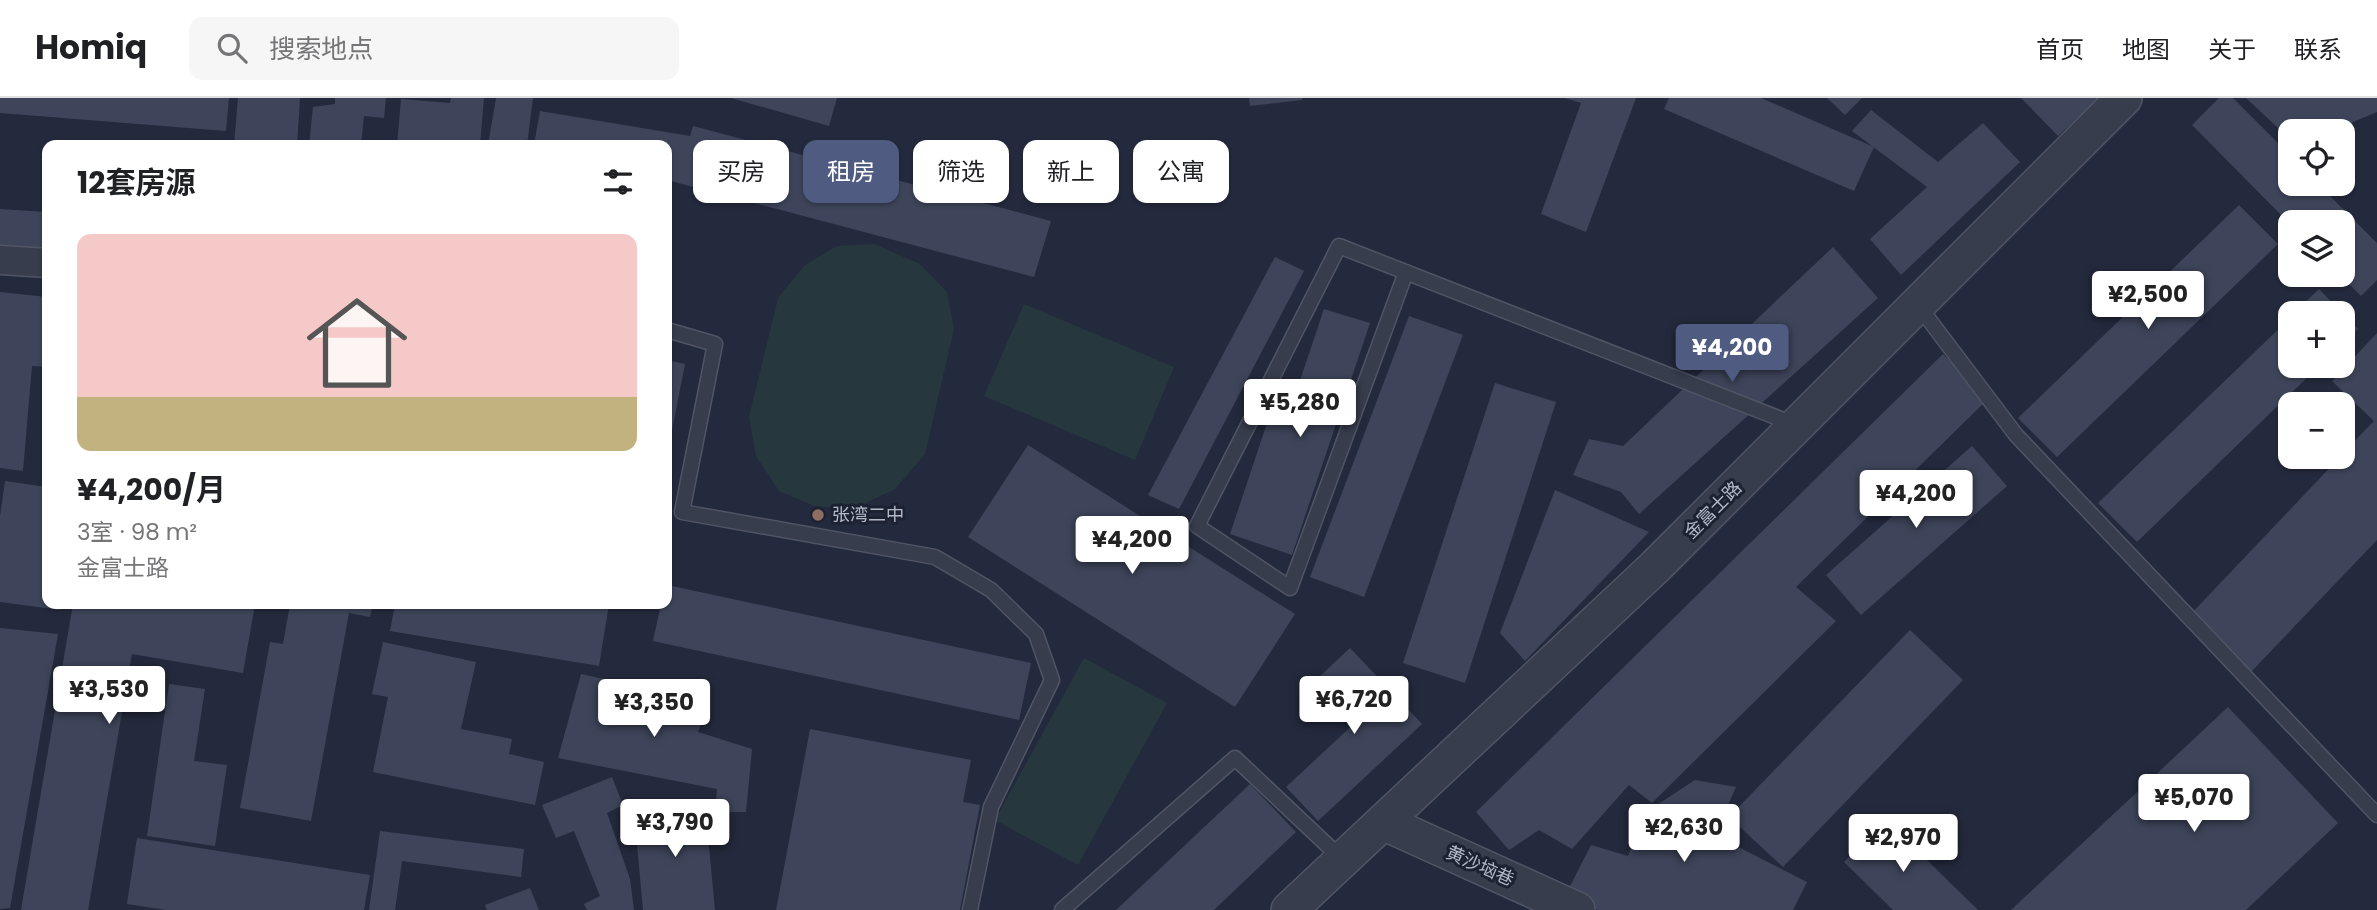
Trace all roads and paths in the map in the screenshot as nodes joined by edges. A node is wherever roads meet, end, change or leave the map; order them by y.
1 (2124, 98) edge
2 (0, 260) edge
3 (42, 263) edge
4 (1406, 272) junction
5 (1918, 305) junction
6 (672, 332) edge
7 (1797, 426) junction
8 (2377, 815) edge
9 (1383, 822) junction
10 (1343, 859) junction
11 (970, 910) edge
12 (1062, 910) edge
13 (1289, 910) edge
14 (1577, 910) edge

1 - 5 street, 金富士路
2 - 3 street
4 - 4 lane
4 - 7 lane
5 - 7 street, 金富士路
5 - 8 lane
6 - 11 lane
7 - 9 street, 金富士路
9 - 10 street, 金富士路
9 - 14 street, 黄沙垴巷
10 - 12 lane
10 - 13 street, 金富士路

